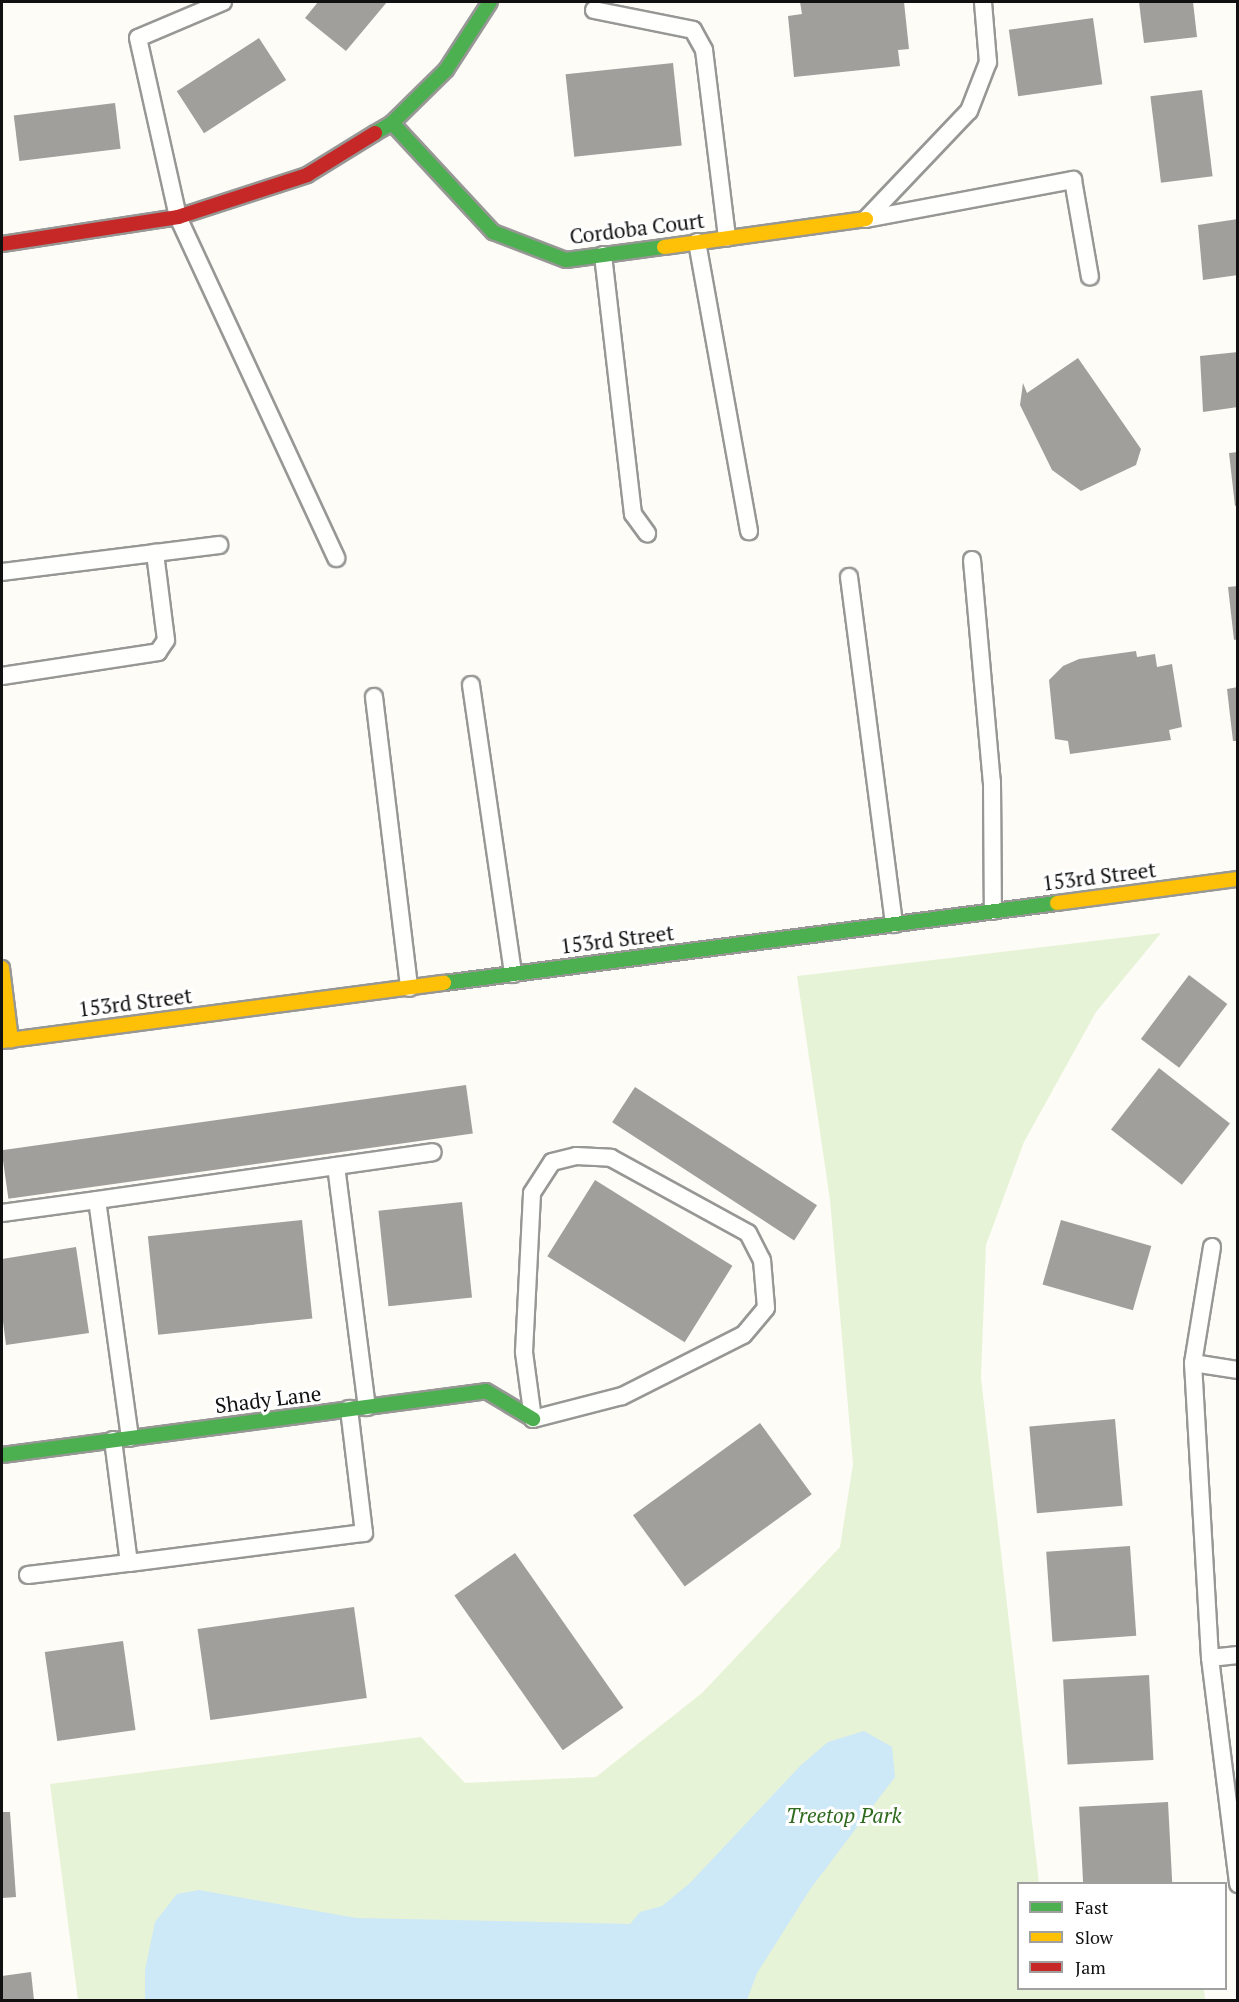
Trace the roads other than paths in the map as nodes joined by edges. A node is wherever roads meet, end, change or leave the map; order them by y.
1 (224, 2) edge
2 (490, 2) edge
3 (983, 2) edge
4 (594, 9) dead end
5 (392, 123) junction
6 (178, 217) junction
7 (866, 219) junction
8 (727, 238) junction
9 (697, 242) junction
10 (2, 244) edge
11 (603, 255) junction
12 (1090, 277) dead end
13 (749, 531) dead end
14 (646, 533) dead end
15 (219, 545) dead end
16 (155, 553) junction
17 (336, 558) dead end
18 (972, 560) dead end
19 (2, 572) edge
20 (849, 577) dead end
21 (2, 676) edge
22 (471, 685) dead end
23 (374, 697) dead end
24 (1238, 879) edge
25 (993, 911) junction
26 (894, 924) junction
27 (2, 968) edge
28 (513, 974) junction
29 (409, 987) junction
30 (6, 1040) edge
31 (433, 1152) dead end
32 (336, 1166) junction
33 (97, 1200) junction
34 (2, 1213) edge
35 (1212, 1246) dead end
36 (1193, 1363) junction
37 (1238, 1370) edge
38 (367, 1407) junction
39 (349, 1409) junction
40 (533, 1419) junction
41 (130, 1438) junction
42 (113, 1440) junction
43 (2, 1455) edge
44 (129, 1563) junction
45 (28, 1575) dead end
46 (1238, 1655) edge
47 (1210, 1658) junction
48 (1238, 1884) edge

1 - 6 lane
2 - 5 street
3 - 7 lane
4 - 8 lane
5 - 6 street
5 - 11 street, Cordoba Court
6 - 10 street
6 - 17 lane
7 - 8 street, Cordoba Court
7 - 12 lane
8 - 9 street, Cordoba Court
9 - 11 street, Cordoba Court
9 - 13 lane
11 - 14 lane
15 - 16 lane
16 - 19 lane
16 - 21 lane
18 - 25 lane
20 - 26 lane
22 - 28 lane
23 - 29 lane
24 - 25 street, 153rd Street
25 - 26 street, 153rd Street
26 - 28 street, 153rd Street
27 - 30 street
28 - 29 street, 153rd Street
29 - 30 street, 153rd Street
31 - 32 lane
32 - 33 lane
32 - 38 lane
33 - 34 lane
33 - 41 lane
35 - 36 lane
36 - 37 lane
36 - 47 lane
38 - 39 street, Shady Lane
38 - 40 street, Shady Lane
39 - 41 street, Shady Lane
39 - 44 lane
40 - 40 lane
41 - 42 street, Shady Lane
42 - 43 street, Shady Lane
42 - 44 lane
44 - 45 lane
46 - 47 lane
47 - 48 lane

